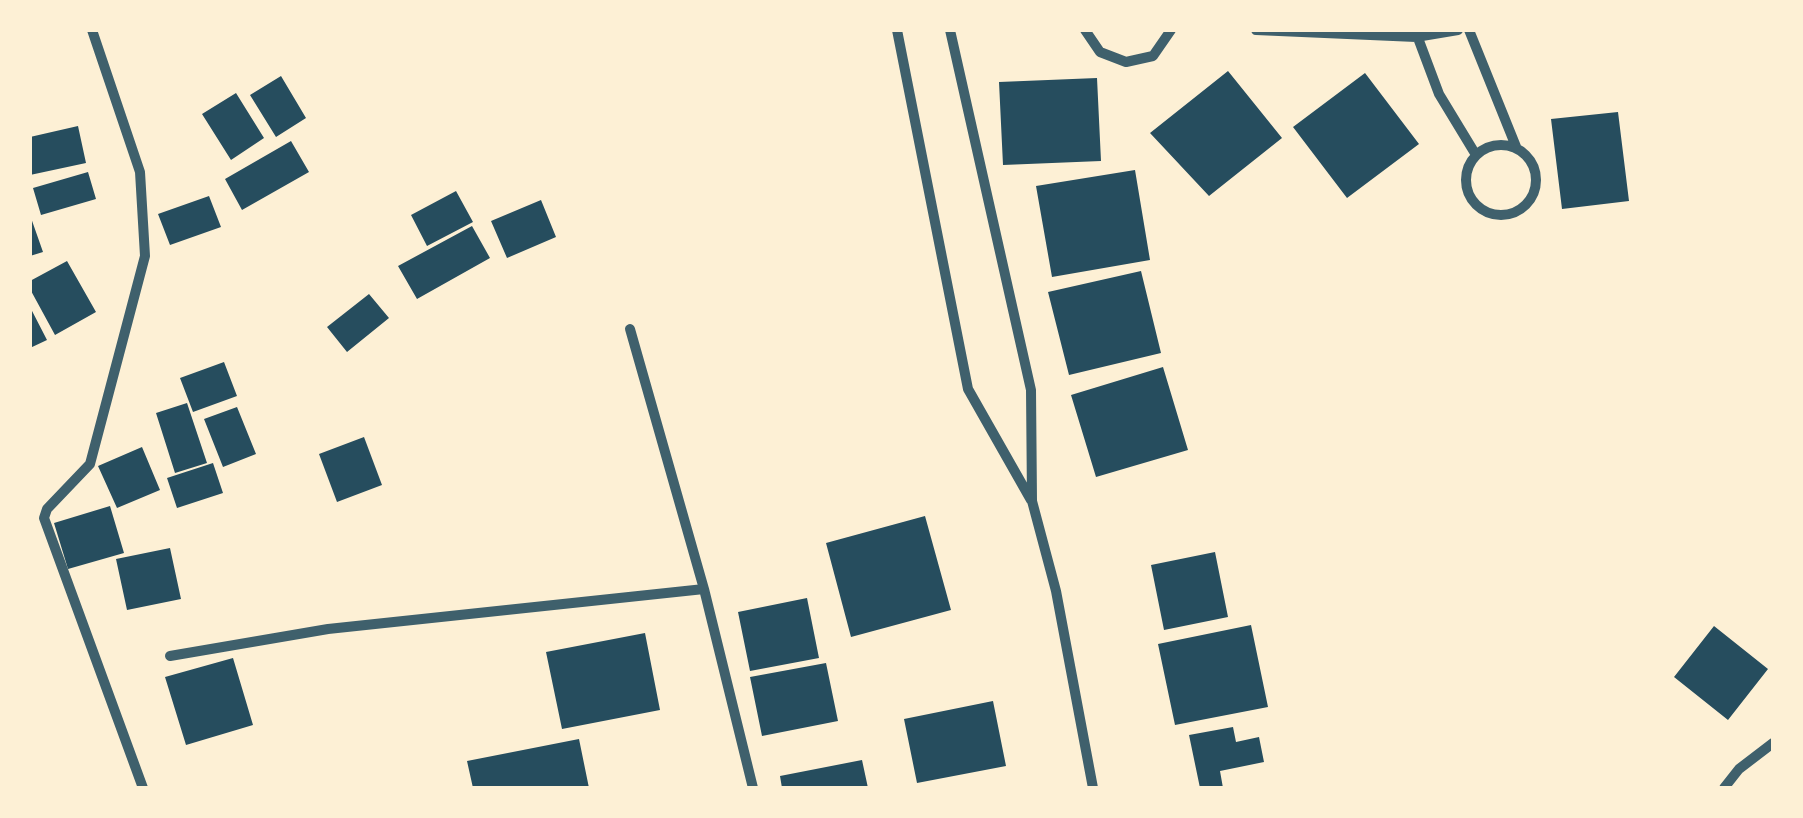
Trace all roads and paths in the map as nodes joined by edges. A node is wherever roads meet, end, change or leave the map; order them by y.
1 (92, 30) edge
2 (897, 30) edge
3 (950, 30) edge
4 (1085, 30) edge
5 (1171, 30) edge
6 (1256, 30) edge
7 (1458, 30) edge
8 (1470, 30) edge
9 (1415, 34) edge
10 (1517, 148) junction
11 (1476, 154) junction
12 (630, 329) dead end
13 (1032, 501) junction
14 (704, 588) junction
15 (170, 656) dead end
16 (1773, 742) edge
17 (143, 788) edge
18 (753, 788) edge
19 (1094, 788) edge
20 (1724, 788) edge

1 - 17 street
2 - 13 street
3 - 13 street
4 - 5 street
6 - 9 street
7 - 9 street
8 - 10 street
9 - 11 street
10 - 11 street
10 - 11 street
12 - 14 street
13 - 19 street
14 - 15 street
14 - 18 street
16 - 20 street

